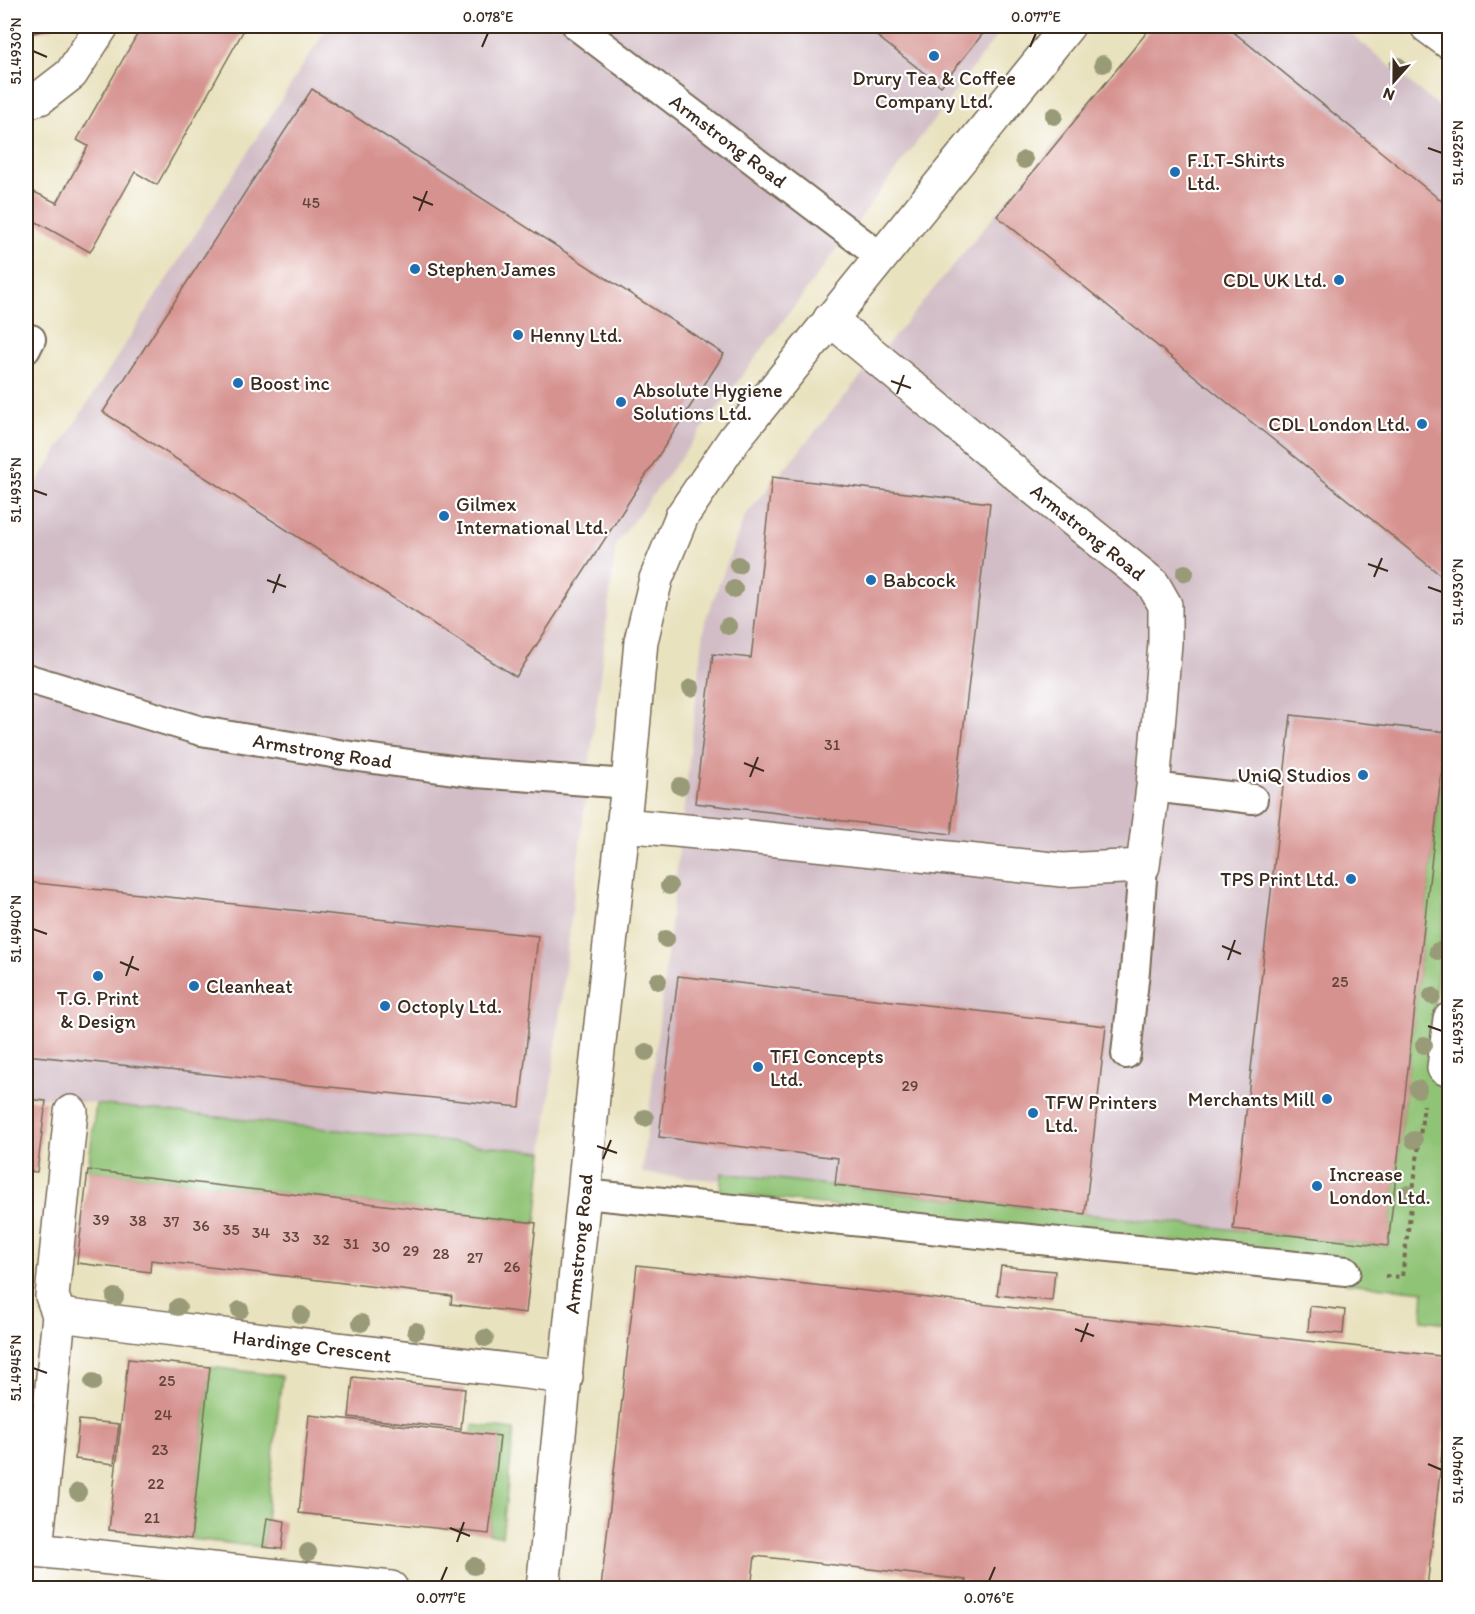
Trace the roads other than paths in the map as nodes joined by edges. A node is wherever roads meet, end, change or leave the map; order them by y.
1 (102, 26) edge
2 (577, 26) edge
3 (1068, 26) edge
4 (1427, 26) edge
5 (1449, 44) edge
6 (26, 102) edge
7 (881, 257) junction
8 (830, 319) junction
9 (26, 678) edge
10 (628, 784) junction
11 (1153, 787) junction
12 (1252, 799) dead end
13 (623, 825) junction
14 (1143, 866) junction
15 (1449, 1019) edge
16 (1126, 1054) dead end
17 (1444, 1068) road end
18 (71, 1112) dead end
19 (584, 1194) junction
20 (1346, 1271) road end
21 (58, 1315) junction
22 (566, 1377) junction
23 (31, 1549) edge
24 (391, 1588) edge
25 (543, 1588) edge

1 - 6 street
2 - 7 lane, Armstrong Road
3 - 7 street, Armstrong Road
4 - 5 street
7 - 8 street, Armstrong Road
8 - 10 street, Armstrong Road
8 - 11 street, Armstrong Road
9 - 10 lane, Armstrong Road
10 - 13 street, Armstrong Road
11 - 12 lane
11 - 14 street, Armstrong Road
13 - 14 street
13 - 19 street, Armstrong Road
14 - 16 lane, Armstrong Road
15 - 17 street
18 - 21 street
19 - 20 lane
19 - 22 street, Armstrong Road
21 - 22 street, Hardinge Crescent
21 - 23 street
22 - 25 street, Armstrong Road
23 - 24 street

